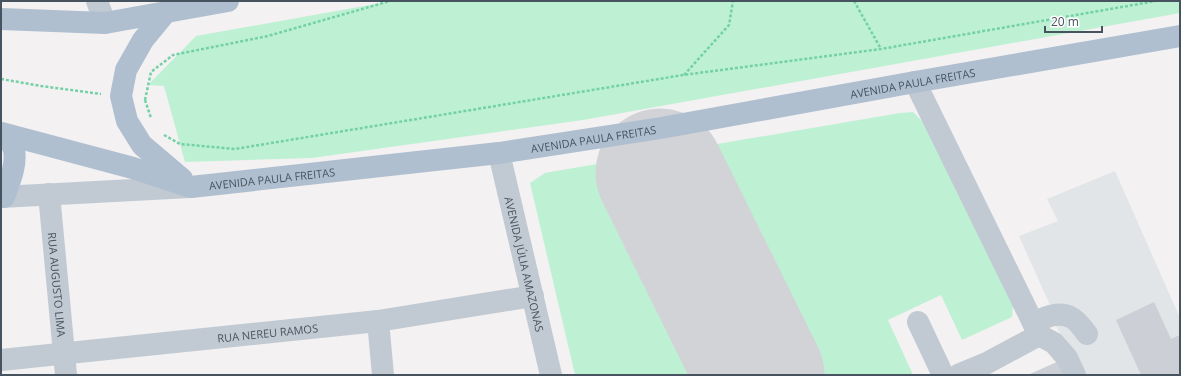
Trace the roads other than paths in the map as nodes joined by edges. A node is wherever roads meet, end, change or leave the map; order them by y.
1 (97, 1) edge
2 (228, 1) edge
3 (166, 12) junction
4 (1, 19) edge
5 (104, 23) junction
6 (1180, 36) edge
7 (915, 82) junction
8 (5, 134) edge
9 (499, 153) junction
10 (191, 186) junction
11 (49, 194) junction
12 (2, 197) edge
13 (533, 296) junction
14 (378, 321) junction
15 (918, 322) dead end
16 (1036, 329) junction
17 (1087, 334) dead end
18 (63, 354) junction
19 (1, 360) edge
20 (66, 375) edge
21 (383, 375) edge
22 (551, 375) edge
23 (943, 375) edge
24 (958, 375) edge
25 (1074, 375) edge

1 - 5 street
2 - 3 main road
3 - 5 main road
3 - 10 main road
4 - 5 main road
6 - 7 main road, AVENIDA PAULA FREITAS
7 - 9 main road, AVENIDA PAULA FREITAS
7 - 16 street
8 - 10 main road
8 - 12 main road
9 - 10 main road, AVENIDA PAULA FREITAS
9 - 13 street, AVENIDA JÚLIA AMAZONAS
10 - 11 street, AVENIDA PAULA FREITAS
11 - 12 street, AVENIDA PAULA FREITAS
11 - 18 street, RUA AUGUSTO LIMA
13 - 14 street, RUA NEREU RAMOS
13 - 22 street, AVENIDA JÚLIA AMAZONAS
14 - 18 street, RUA NEREU RAMOS
14 - 21 street
15 - 23 street
16 - 17 street
16 - 24 street
16 - 25 street
18 - 19 street, RUA NEREU RAMOS
18 - 20 street, RUA AUGUSTO LIMA

